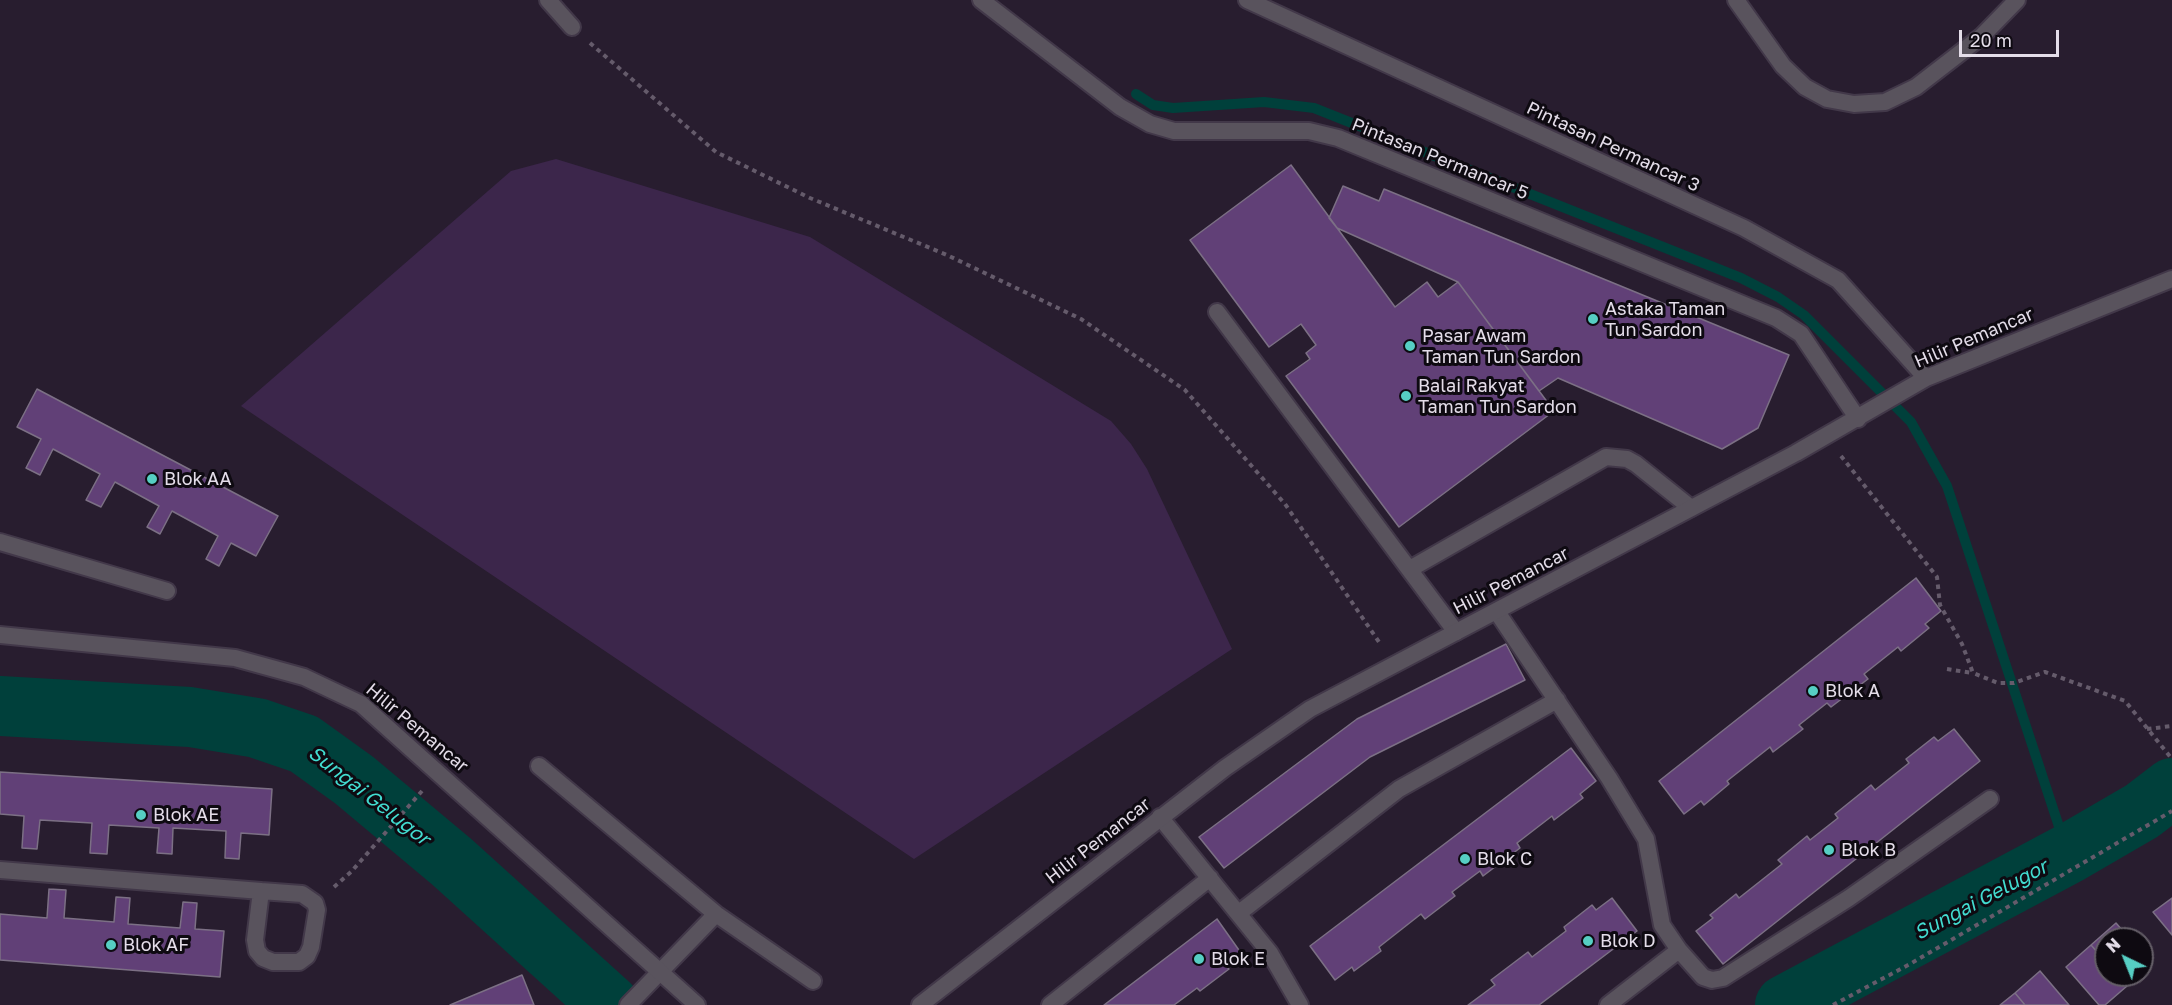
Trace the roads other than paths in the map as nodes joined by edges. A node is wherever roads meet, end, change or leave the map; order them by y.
1 (548, 0) edge
2 (981, 0) edge
3 (1247, 0) edge
4 (1736, 0) edge
5 (2017, 0) edge
6 (572, 27) road end
7 (2172, 279) edge
8 (1217, 312) dead end
9 (1926, 378) junction
10 (1858, 419) junction
11 (1691, 508) junction
12 (0, 542) edge
13 (1410, 569) junction
14 (167, 591) dead end
15 (1497, 612) junction
16 (1456, 632) junction
17 (0, 635) edge
18 (1557, 700) junction
19 (539, 766) dead end
20 (1990, 799) dead end
21 (1160, 817) junction
22 (0, 870) edge
23 (1210, 878) junction
24 (261, 891) junction
25 (1239, 913) junction
26 (716, 914) junction
27 (1679, 950) junction
28 (661, 972) junction
29 (813, 981) dead end
30 (628, 1005) edge
31 (697, 1005) edge
32 (920, 1005) edge
33 (1050, 1005) edge
34 (1300, 1005) edge
35 (1608, 1005) edge

1 - 6 street
2 - 10 street, Pintasan Permancar 5
3 - 9 street, Pintasan Permancar 3
4 - 5 street
7 - 9 street, Hilir Pemancar
8 - 13 street
9 - 10 street, Hilir Pemancar
10 - 11 street, Hilir Pemancar
11 - 13 street
11 - 15 street, Hilir Pemancar
12 - 14 street
13 - 16 street
15 - 16 street, Hilir Pemancar
15 - 18 street
16 - 21 street, Hilir Pemancar
17 - 28 street, Hilir Pemancar
18 - 25 street
18 - 27 street
19 - 26 street
20 - 27 street
21 - 23 street
21 - 32 street, Hilir Pemancar
22 - 24 street
23 - 25 street
23 - 33 street
24 - 24 street
25 - 34 street
26 - 28 street
26 - 29 street
27 - 35 street
28 - 30 street
28 - 31 street, Hilir Pemancar

